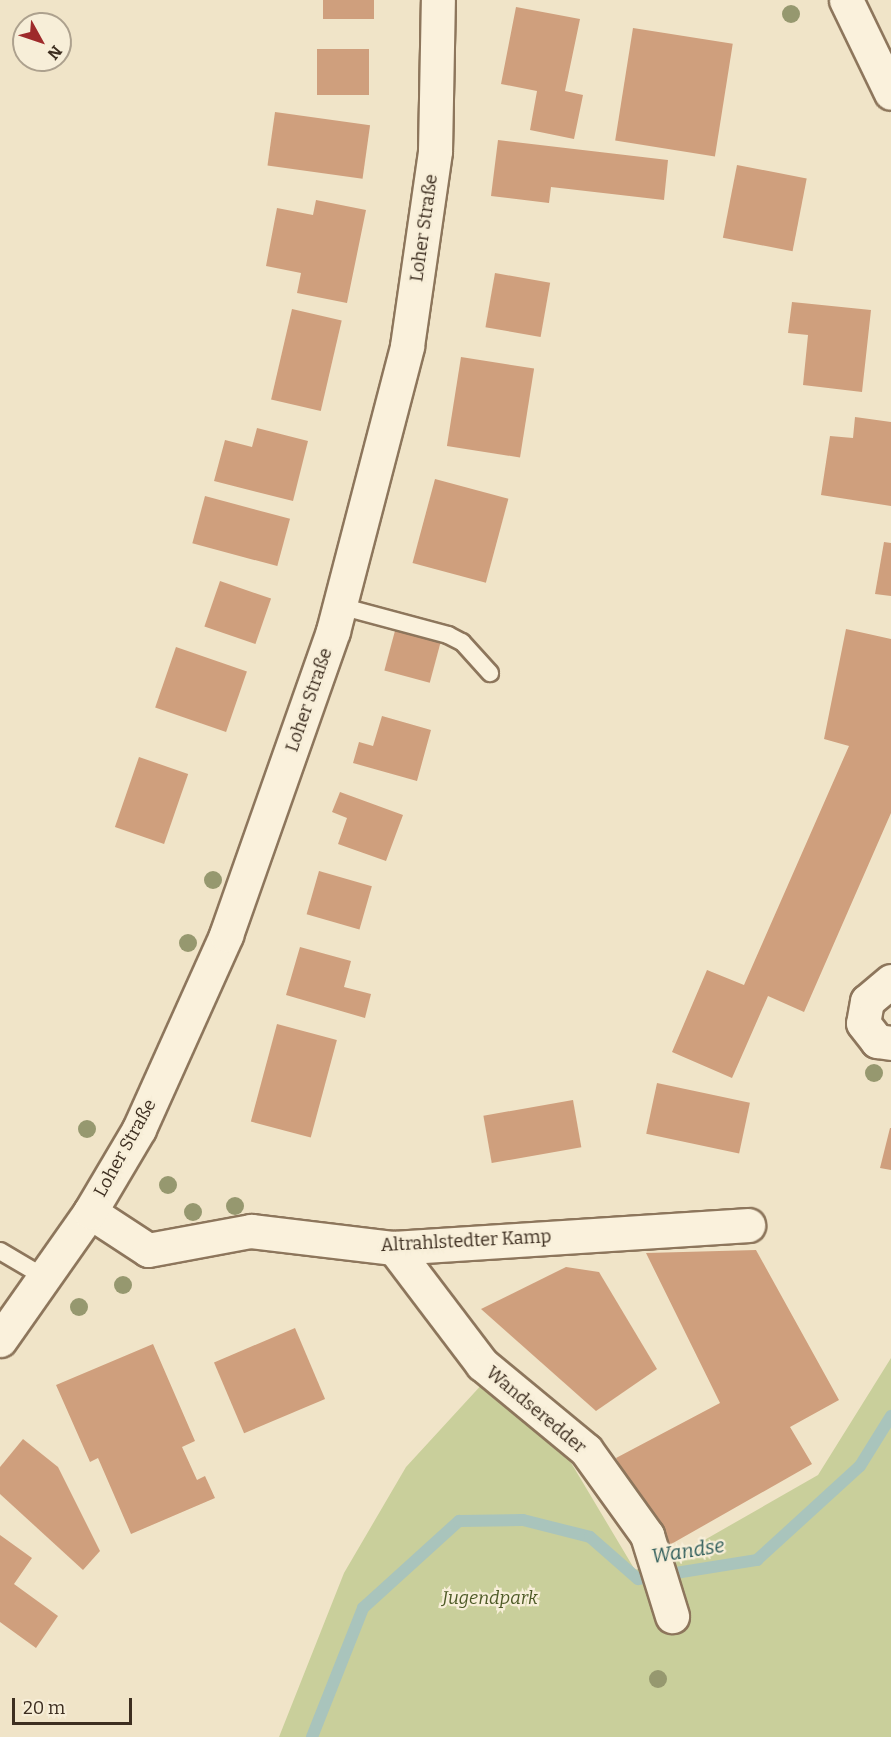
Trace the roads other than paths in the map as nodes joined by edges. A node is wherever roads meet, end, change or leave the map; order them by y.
1 (438, 0) edge
2 (846, 0) edge
3 (891, 93) edge
4 (340, 606) junction
5 (490, 673) dead end
6 (891, 981) edge
7 (891, 1042) edge
8 (90, 1212) junction
9 (748, 1225) dead end
10 (394, 1248) junction
11 (0, 1251) edge
12 (44, 1276) junction
13 (0, 1340) edge
14 (672, 1616) dead end

1 - 4 street, Loher Straße
2 - 3 street
4 - 5 lane
4 - 8 street, Loher Straße
6 - 7 street
8 - 10 street, Altrahlstedter Kamp
8 - 12 street, Loher Straße
9 - 10 street, Altrahlstedter Kamp
10 - 14 street, Wandseredder
11 - 12 lane
12 - 13 street, Loher Straße

